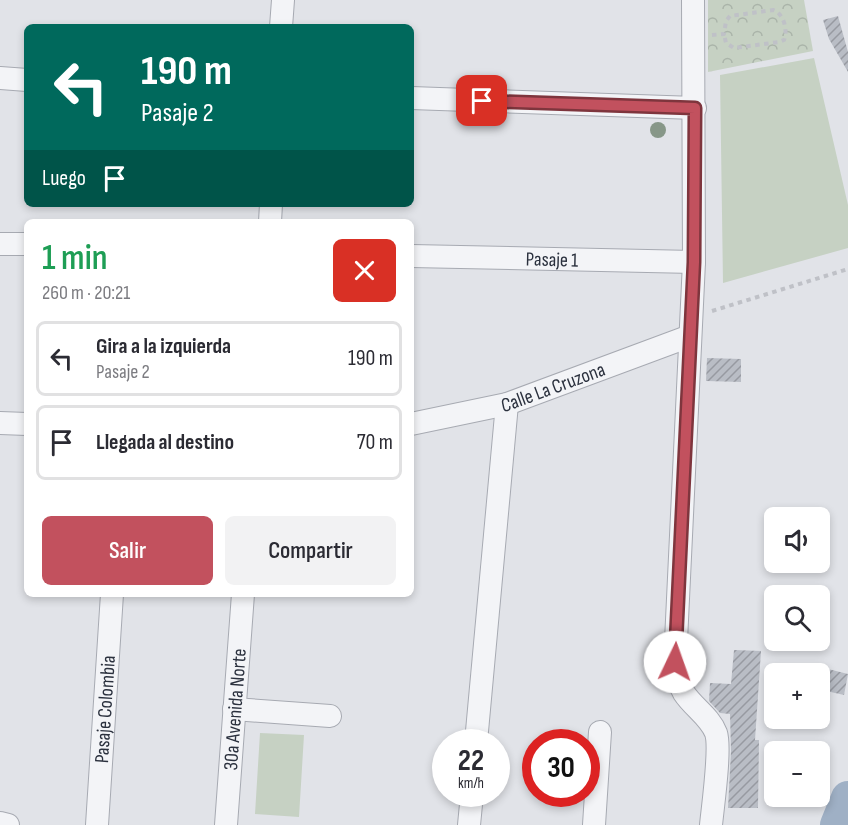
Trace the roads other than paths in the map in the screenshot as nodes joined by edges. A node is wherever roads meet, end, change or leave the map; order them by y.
1 (283, 0) edge
2 (693, 0) edge
3 (281, 24) edge
4 (0, 78) edge
5 (24, 80) edge
6 (414, 98) edge
7 (695, 108) junction
8 (0, 244) edge
9 (24, 244) edge
10 (414, 256) edge
11 (694, 262) junction
12 (691, 327) junction
13 (507, 404) junction
14 (0, 423) edge
15 (414, 423) edge
16 (24, 424) edge
17 (112, 597) edge
18 (243, 597) edge
19 (234, 709) junction
20 (330, 716) dead end
21 (477, 729) edge
22 (471, 807) edge
23 (595, 807) edge
24 (0, 823) edge
25 (8, 825) edge
26 (98, 825) edge
27 (226, 825) edge
28 (469, 825) edge
29 (594, 825) edge
30 (711, 825) edge

1 - 3 street
2 - 7 street
4 - 5 street
6 - 7 street
7 - 11 street
8 - 9 street
10 - 11 street, Pasaje 1
11 - 12 street
12 - 13 street, Calle La Cruzona
12 - 30 street
13 - 15 street, Calle La Cruzona
13 - 21 street
14 - 16 street
17 - 26 street, Pasaje Colombia
18 - 19 street, 30a Avenida Norte
19 - 20 street
19 - 27 street, 30a Avenida Norte
22 - 28 street
23 - 29 street
24 - 25 street

